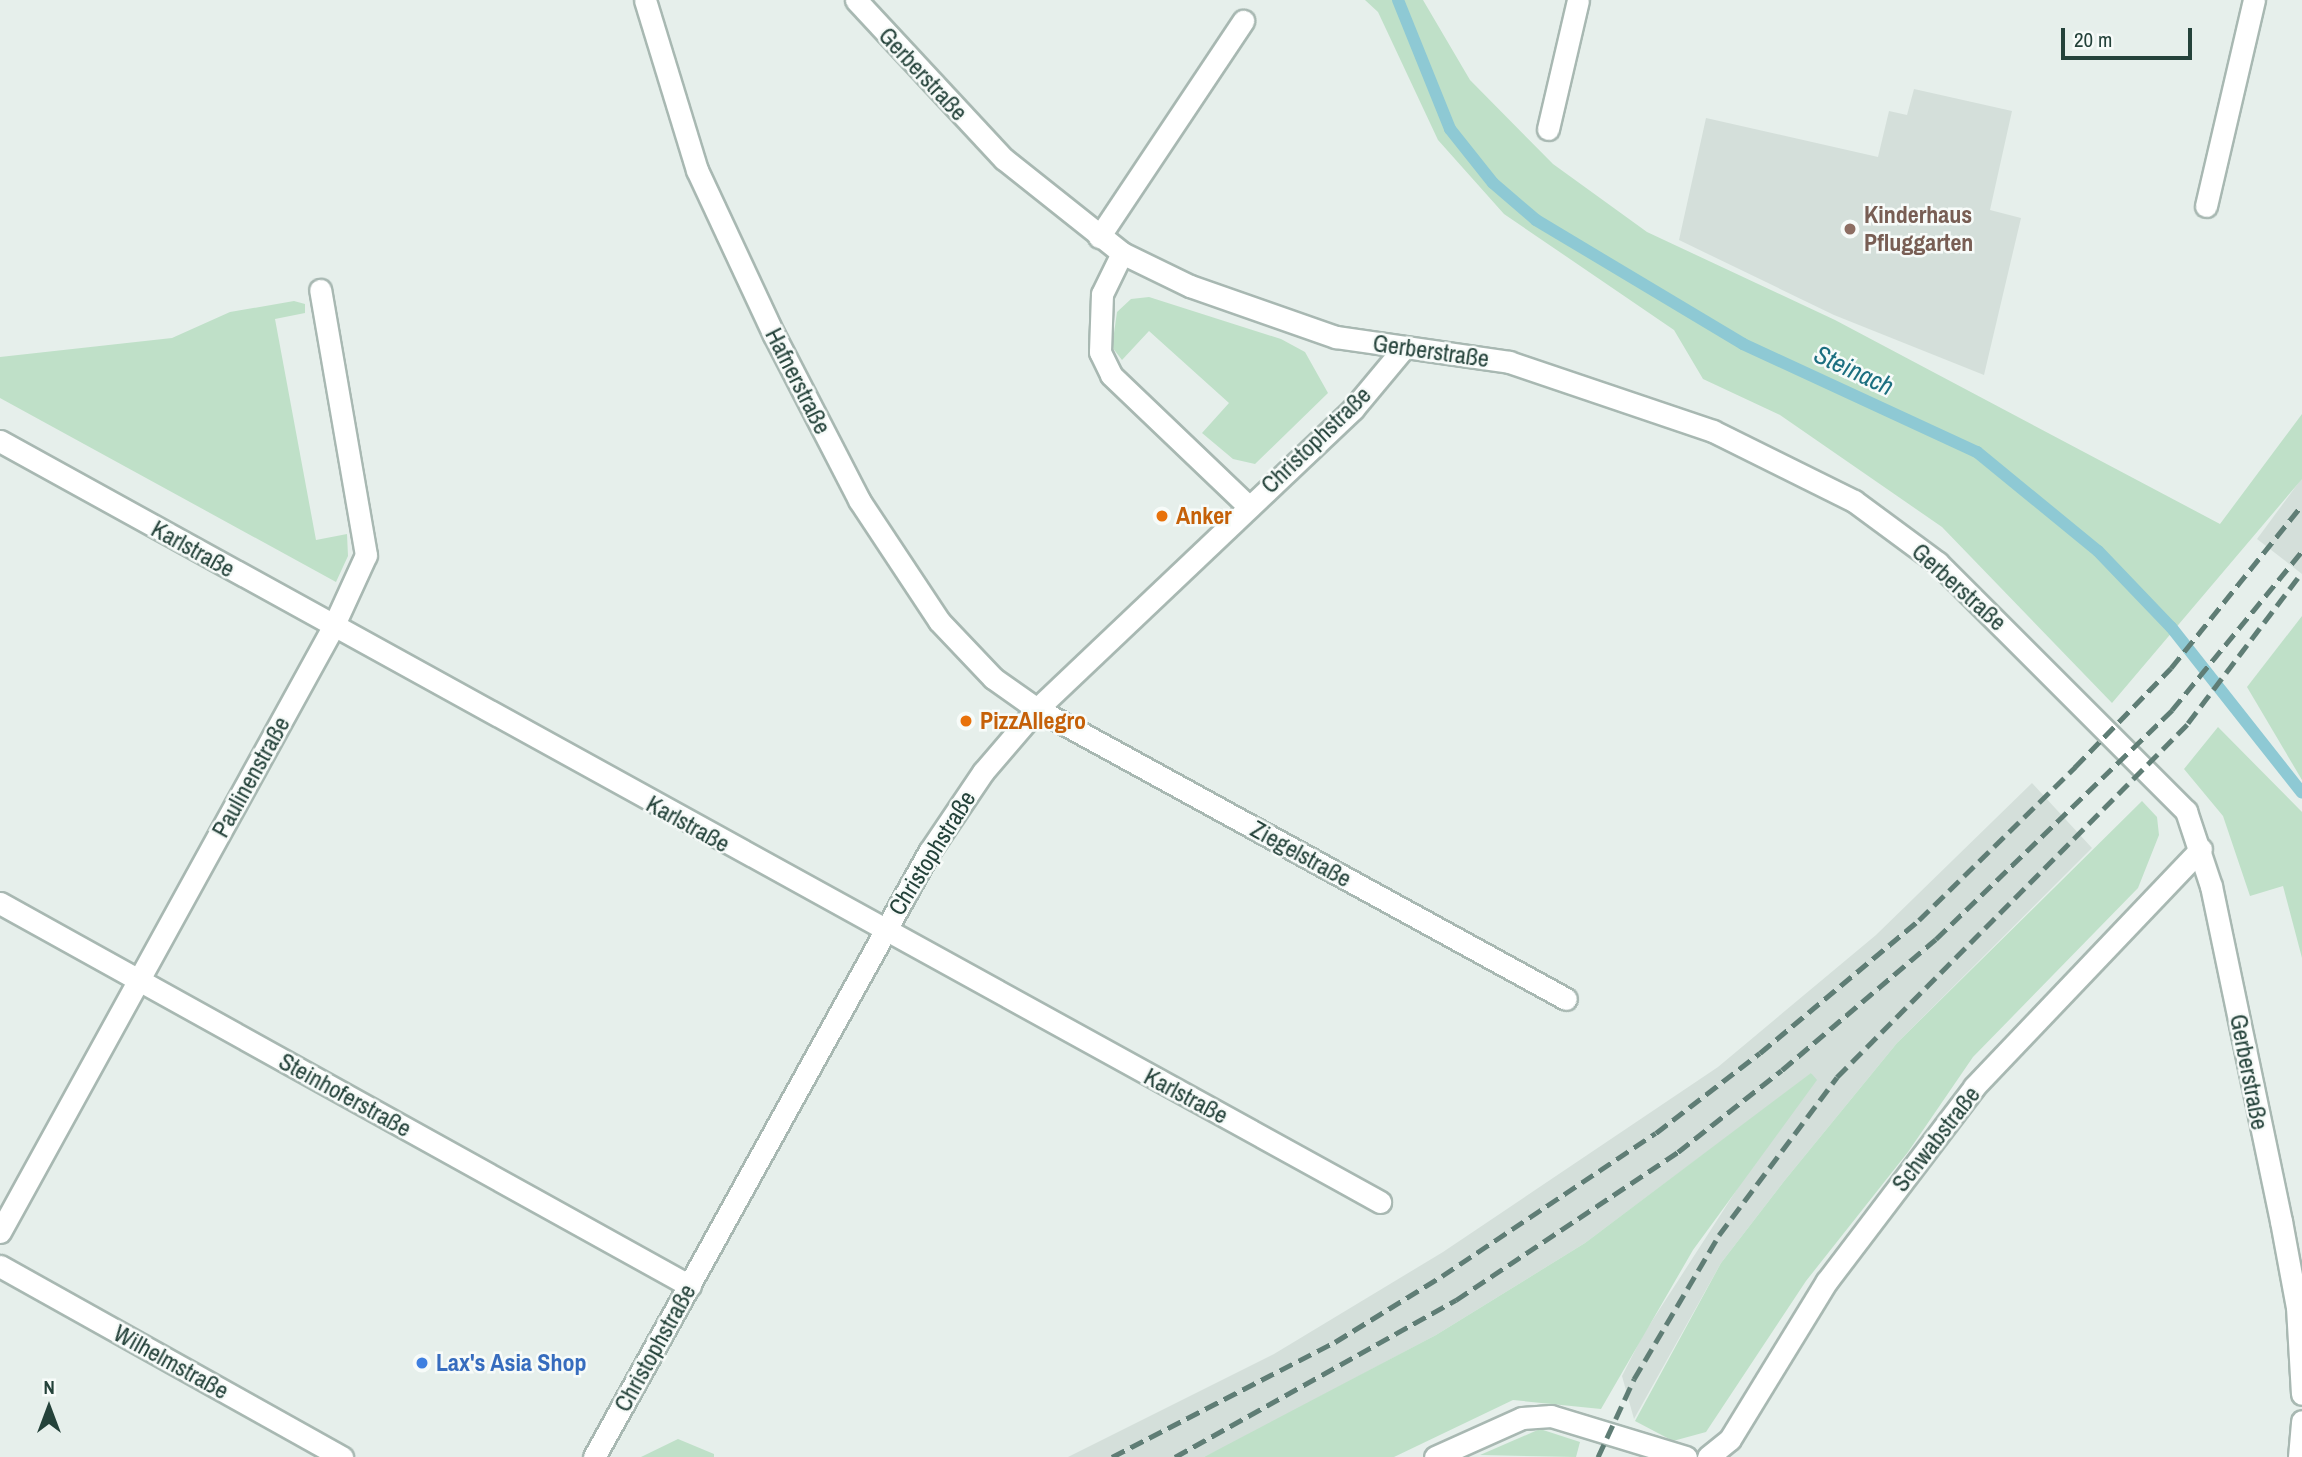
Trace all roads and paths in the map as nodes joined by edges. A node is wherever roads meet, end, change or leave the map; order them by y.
1 (645, 0) edge
2 (856, 0) edge
3 (1578, 0) edge
4 (2254, 0) edge
5 (1243, 21) dead end
6 (1548, 129) dead end
7 (2206, 206) dead end
8 (1099, 237) junction
9 (1122, 253) junction
10 (320, 290) dead end
11 (1403, 349) junction
12 (0, 441) edge
13 (1248, 506) junction
14 (333, 627) junction
15 (1037, 709) junction
16 (2201, 849) junction
17 (0, 903) edge
18 (883, 933) junction
19 (140, 981) junction
20 (1566, 999) dead end
21 (1380, 1202) dead end
22 (2281, 1221) junction
23 (0, 1231) edge
24 (2302, 1241) edge
25 (0, 1266) edge
26 (690, 1286) junction
27 (2302, 1378) edge
28 (2302, 1394) edge
29 (2302, 1421) edge
30 (342, 1457) edge
31 (594, 1457) edge
32 (1435, 1457) edge
33 (1686, 1457) edge
34 (1708, 1457) edge
35 (2299, 1457) edge

1 - 15 street, Hafnerstraße
2 - 8 street, Gerberstraße
3 - 6 street
4 - 7 street
5 - 8 street
8 - 9 street, Gerberstraße
9 - 11 street, Gerberstraße
9 - 13 street
10 - 14 street, Paulinenstraße
11 - 13 street, Christophstraße
11 - 16 street, Gerberstraße
12 - 14 street, Karlstraße
13 - 15 street, Christophstraße
14 - 18 street, Karlstraße
14 - 19 street, Paulinenstraße
15 - 18 street, Christophstraße
15 - 20 street, Ziegelstraße
16 - 22 street, Gerberstraße
16 - 34 street, Schwabstraße
17 - 19 street, Steinhoferstraße
18 - 21 street, Karlstraße
18 - 26 street, Christophstraße
19 - 23 street, Paulinenstraße
19 - 26 street, Steinhoferstraße
22 - 24 street
22 - 27 street, Gerberstraße
25 - 30 street, Wilhelmstraße
26 - 31 street, Christophstraße
27 - 28 street, Gerberstraße
29 - 35 street
32 - 33 street

